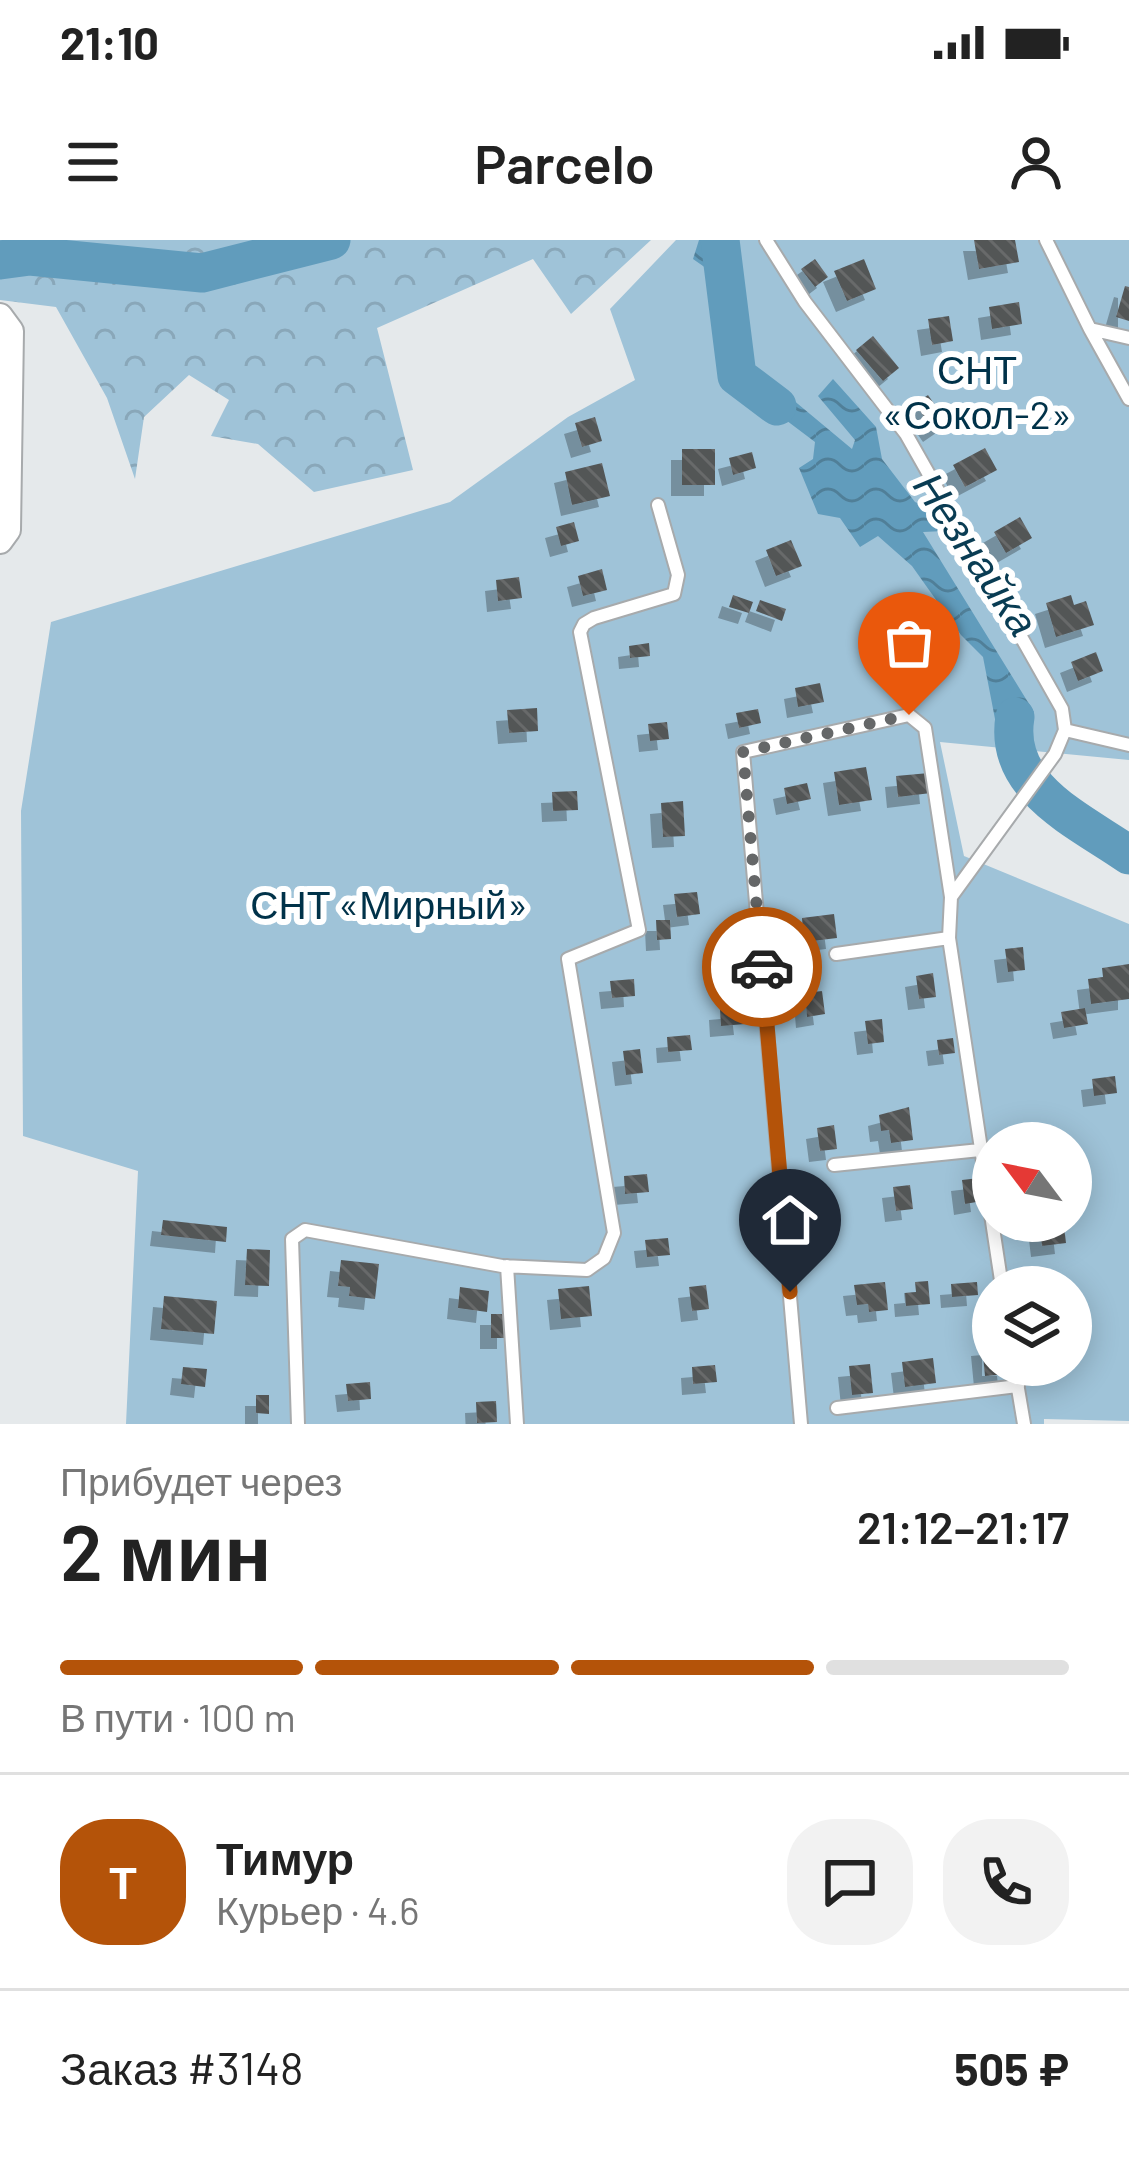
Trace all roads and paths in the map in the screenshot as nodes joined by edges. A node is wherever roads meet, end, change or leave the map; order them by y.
1 (766, 240) edge
2 (1046, 240) edge
3 (0, 316) edge
4 (1090, 329) junction
5 (1129, 338) edge
6 (1129, 399) edge
7 (658, 505) dead end
8 (0, 541) edge
9 (1065, 730) junction
10 (1129, 745) edge
11 (951, 897) junction
12 (949, 938) junction
13 (836, 954) dead end
14 (976, 1122) edge
15 (972, 1151) edge
16 (834, 1165) dead end
17 (507, 1266) junction
18 (1018, 1386) joint
19 (837, 1408) dead end
20 (298, 1424) edge
21 (517, 1424) edge
22 (801, 1424) edge
23 (1024, 1424) edge

1 - 9 lane
2 - 4 lane
3 - 8 street
4 - 5 lane
4 - 6 lane
7 - 17 lane
9 - 10 lane
9 - 11 lane
11 - 12 lane
11 - 22 lane
12 - 13 lane
12 - 14 lane
15 - 16 lane
17 - 20 lane
17 - 21 lane
18 - 19 lane
18 - 23 lane

